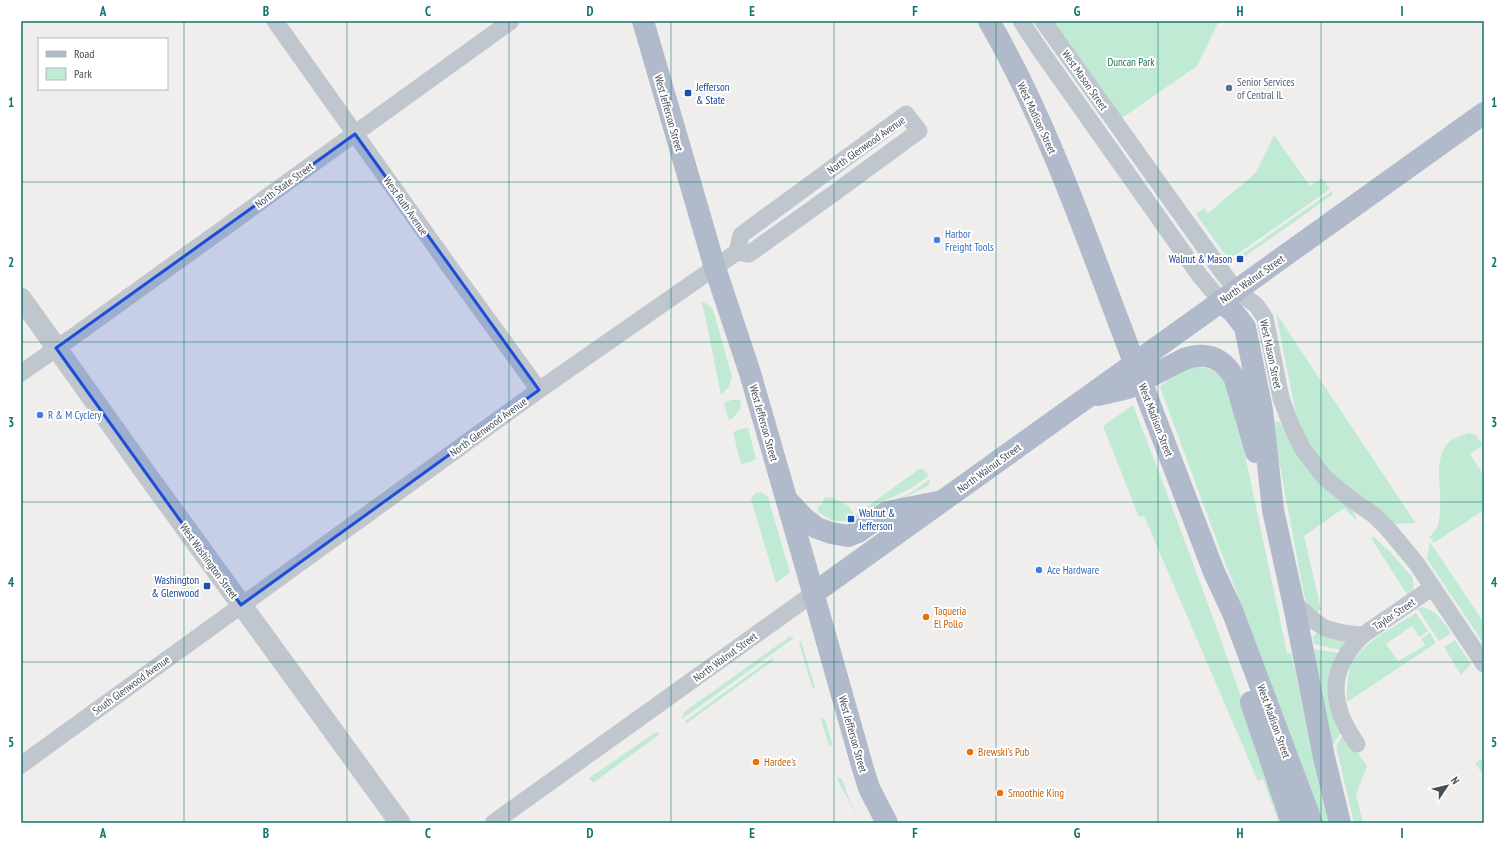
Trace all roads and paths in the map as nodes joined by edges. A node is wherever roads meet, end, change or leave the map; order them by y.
1 (274, 21) edge
2 (511, 21) edge
3 (643, 21) edge
4 (989, 21) edge
5 (1021, 21) edge
6 (1043, 21) edge
7 (1482, 118) edge
8 (355, 134) junction
9 (737, 252) junction
10 (715, 268) junction
11 (1229, 296) junction
12 (21, 298) edge
13 (56, 348) junction
14 (21, 373) edge
15 (540, 390) junction
16 (1087, 398) junction
17 (785, 497) junction
18 (943, 501) junction
19 (1273, 510) junction
20 (1214, 572) junction
21 (1433, 587) junction
22 (814, 593) junction
23 (1293, 601) junction
24 (241, 605) junction
25 (1363, 635) junction
26 (1484, 664) edge
27 (1357, 744) dead end
28 (21, 765) edge
29 (400, 823) edge
30 (493, 823) edge
31 (887, 823) edge
32 (1292, 823) edge
33 (1312, 823) edge
34 (1340, 823) edge

1 - 8 street, West Ruth Avenue
2 - 8 street, North State Street
3 - 10 main road, West Jefferson Street
4 - 20 main road, West Madison Street, bridge
5 - 11 street, West Mason Street
6 - 11 street, West Mason Street
7 - 11 main road, North Walnut Street
8 - 13 street, North State Street
8 - 15 street, West Ruth Avenue
9 - 9 street, North Glenwood Avenue
9 - 10 street, North Glenwood Avenue
10 - 15 street, North Glenwood Avenue
10 - 17 main road, West Jefferson Street
11 - 16 main road, North Walnut Street
11 - 19 main road
11 - 21 street, West Mason Street
12 - 13 street, West Washington Street
13 - 14 street, North State Street
13 - 24 street, West Washington Street
15 - 24 street, North Glenwood Avenue
16 - 18 main road, North Walnut Street
16 - 19 main road
17 - 18 main road
17 - 22 main road, West Jefferson Street
18 - 22 main road, North Walnut Street
19 - 23 main road
20 - 32 main road
20 - 33 main road, West Madison Street
21 - 25 street, Taylor Street
21 - 26 street, West Mason Street
22 - 30 street, North Walnut Street
22 - 31 main road, West Jefferson Street
23 - 25 street, Taylor Street
23 - 34 main road
24 - 28 street, South Glenwood Avenue
24 - 29 street, West Washington Street
25 - 27 street

